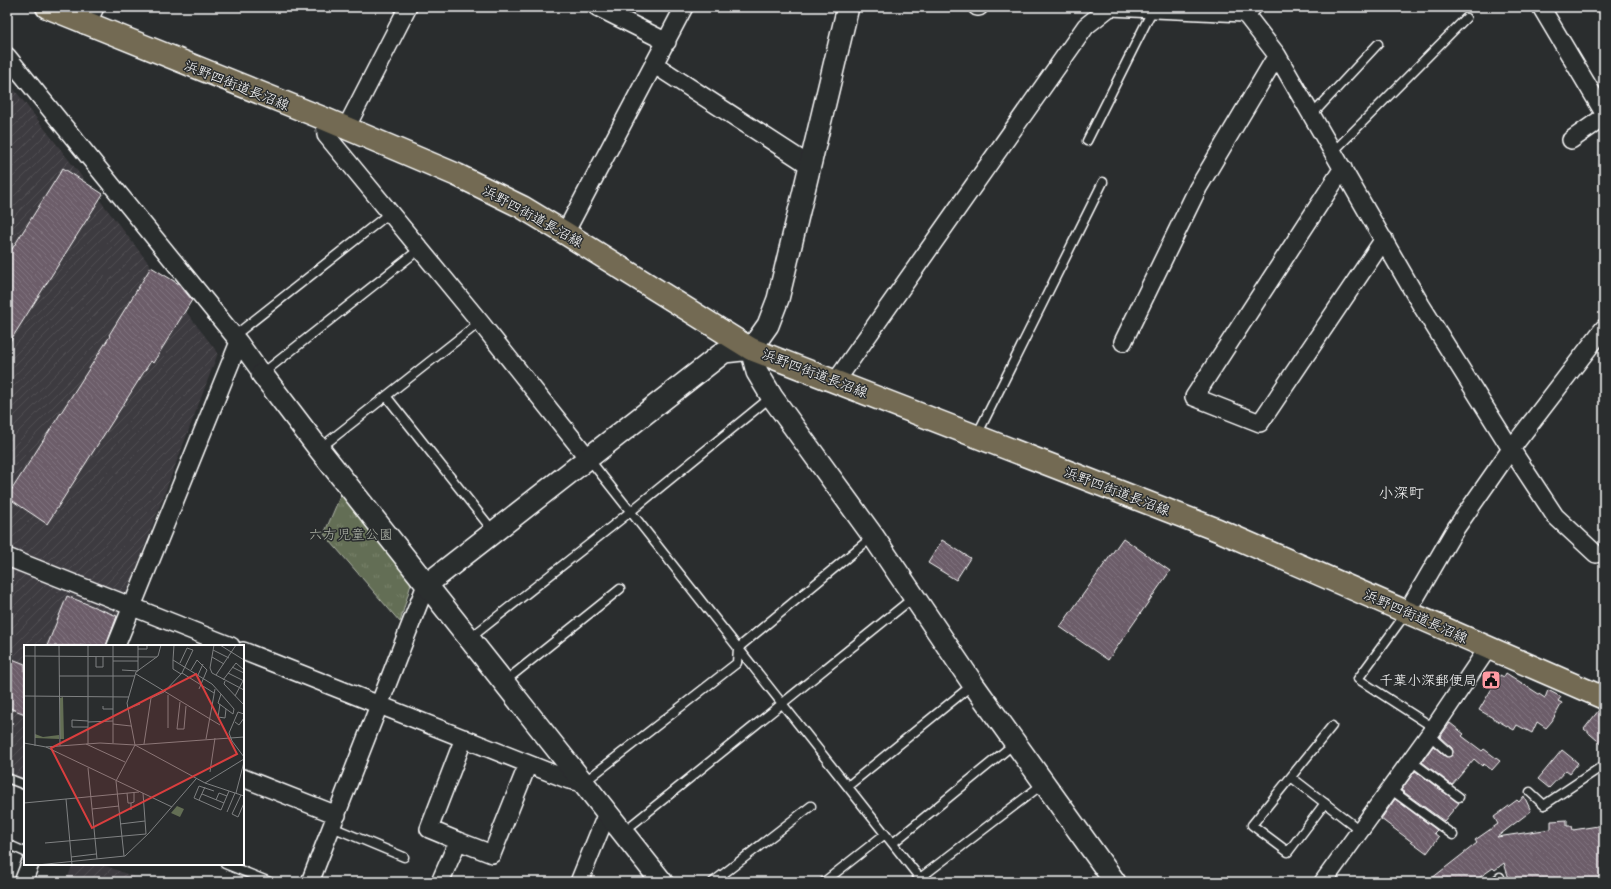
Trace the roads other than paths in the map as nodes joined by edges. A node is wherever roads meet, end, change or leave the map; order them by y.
1 (47, 7) edge
2 (408, 7) edge
3 (597, 7) edge
4 (684, 7) edge
5 (848, 7) edge
6 (1541, 7) edge
7 (1153, 9) junction
8 (1246, 9) edge
9 (89, 15) edge
10 (1466, 18) dead end
11 (667, 42) junction
12 (1378, 44) dead end
13 (1277, 55) junction
14 (7, 56) edge
15 (655, 65) junction
16 (1604, 113) edge
17 (1312, 115) junction
18 (1604, 117) edge
19 (325, 119) junction
20 (346, 128) junction
21 (1571, 140) dead end
22 (1087, 141) dead end
23 (1333, 152) junction
24 (809, 165) junction
25 (1342, 168) junction
26 (1103, 182) dead end
27 (391, 212) junction
28 (566, 233) junction
29 (1384, 240) junction
30 (420, 248) junction
31 (480, 322) junction
32 (1604, 328) edge
33 (236, 339) junction
34 (1123, 342) dead end
35 (751, 349) junction
36 (262, 374) junction
37 (836, 381) junction
38 (386, 396) junction
39 (772, 397) junction
40 (977, 436) junction
41 (319, 449) junction
42 (1510, 449) junction
43 (588, 458) junction
44 (630, 512) junction
45 (494, 532) junction
46 (873, 536) junction
47 (1596, 554) dead end
48 (7, 557) edge
49 (426, 585) junction
50 (620, 589) dead end
51 (914, 597) junction
52 (132, 607) junction
53 (1407, 612) junction
54 (469, 639) junction
55 (116, 645) edge
56 (229, 645) edge
57 (738, 648) junction
58 (1488, 648) junction
59 (244, 650) edge
60 (504, 682) junction
61 (973, 684) junction
62 (1604, 698) edge
63 (783, 704) junction
64 (380, 705) junction
65 (1332, 726) dead end
66 (1432, 732) junction
67 (464, 738) junction
68 (1016, 743) junction
69 (1448, 752) dead end
70 (1410, 760) junction
71 (528, 764) junction
72 (1604, 765) edge
73 (1291, 777) junction
74 (7, 778) edge
75 (244, 778) edge
76 (1044, 782) junction
77 (583, 783) junction
78 (24, 785) edge
79 (848, 786) junction
80 (1390, 789) junction
81 (1530, 792) dead end
82 (1460, 796) dead end
83 (1325, 803) junction
84 (811, 806) dead end
85 (607, 813) junction
86 (334, 821) junction
87 (1361, 831) junction
88 (623, 833) junction
89 (885, 834) junction
90 (1452, 835) dead end
91 (458, 841) junction
92 (893, 843) junction
93 (7, 844) edge
94 (24, 852) edge
95 (404, 857) dead end
96 (30, 865) edge
97 (228, 865) edge
98 (920, 881) edge
99 (23, 882) edge
100 (270, 882) edge
101 (310, 882) edge
102 (440, 882) edge
103 (579, 882) edge
104 (662, 882) edge
105 (713, 882) edge
106 (824, 882) edge
107 (1115, 882) edge
108 (1323, 882) edge

1 - 9 main road, 浜野四街道長沼線
2 - 20 street
3 - 11 street
4 - 11 street
5 - 24 street
6 - 16 street
7 - 8 street
7 - 22 lane
7 - 37 street
8 - 13 street
9 - 19 main road, 浜野四街道長沼線
10 - 23 lane
11 - 15 street
12 - 17 lane
13 - 17 street
13 - 34 street
14 - 33 street
15 - 24 street
15 - 28 street
17 - 23 street
18 - 21 street
19 - 20 main road, 浜野四街道長沼線
19 - 27 street
20 - 28 main road, 浜野四街道長沼線
23 - 25 street
24 - 35 street
25 - 29 street
25 - 29 street
26 - 40 lane
27 - 30 street
27 - 33 lane
28 - 35 main road, 浜野四街道長沼線
29 - 42 street
30 - 31 street
30 - 36 lane
31 - 38 lane
31 - 43 street
32 - 42 street
33 - 36 street
33 - 52 street
35 - 37 main road, 浜野四街道長沼線
35 - 39 street
35 - 43 street
36 - 41 street
37 - 40 main road, 浜野四街道長沼線
38 - 41 lane
38 - 45 lane
39 - 44 lane
39 - 46 street
40 - 53 main road, 浜野四街道長沼線
41 - 49 street
42 - 47 street
42 - 53 street
43 - 44 lane
43 - 45 street
44 - 54 lane
44 - 57 lane
45 - 49 street
46 - 51 street
46 - 57 lane
48 - 52 street
49 - 54 street
49 - 64 street
50 - 60 lane
51 - 61 street
51 - 63 lane
52 - 55 street
52 - 56 street
53 - 58 main road, 浜野四街道長沼線
53 - 66 lane
54 - 60 street
57 - 63 lane
57 - 77 lane
58 - 62 main road, 浜野四街道長沼線
58 - 66 street
59 - 64 street
60 - 77 street
61 - 68 street
61 - 79 lane
63 - 79 lane
63 - 88 lane
64 - 67 street
64 - 86 street
65 - 73 lane
66 - 69 lane
66 - 70 street
67 - 71 street
67 - 91 street
68 - 76 street
68 - 92 lane
70 - 80 street
70 - 82 lane
71 - 77 street
71 - 91 street
72 - 81 lane
73 - 83 lane
73 - 83 lane
74 - 78 lane
75 - 86 street
76 - 98 lane
76 - 107 street
77 - 85 street
79 - 89 lane
80 - 87 street
80 - 90 lane
83 - 87 lane
84 - 105 lane
85 - 88 street
85 - 103 street
86 - 95 lane
86 - 101 street
87 - 108 street
88 - 104 street
89 - 92 lane
89 - 106 lane
91 - 102 street
92 - 98 lane
93 - 94 lane
96 - 99 street
97 - 100 lane

